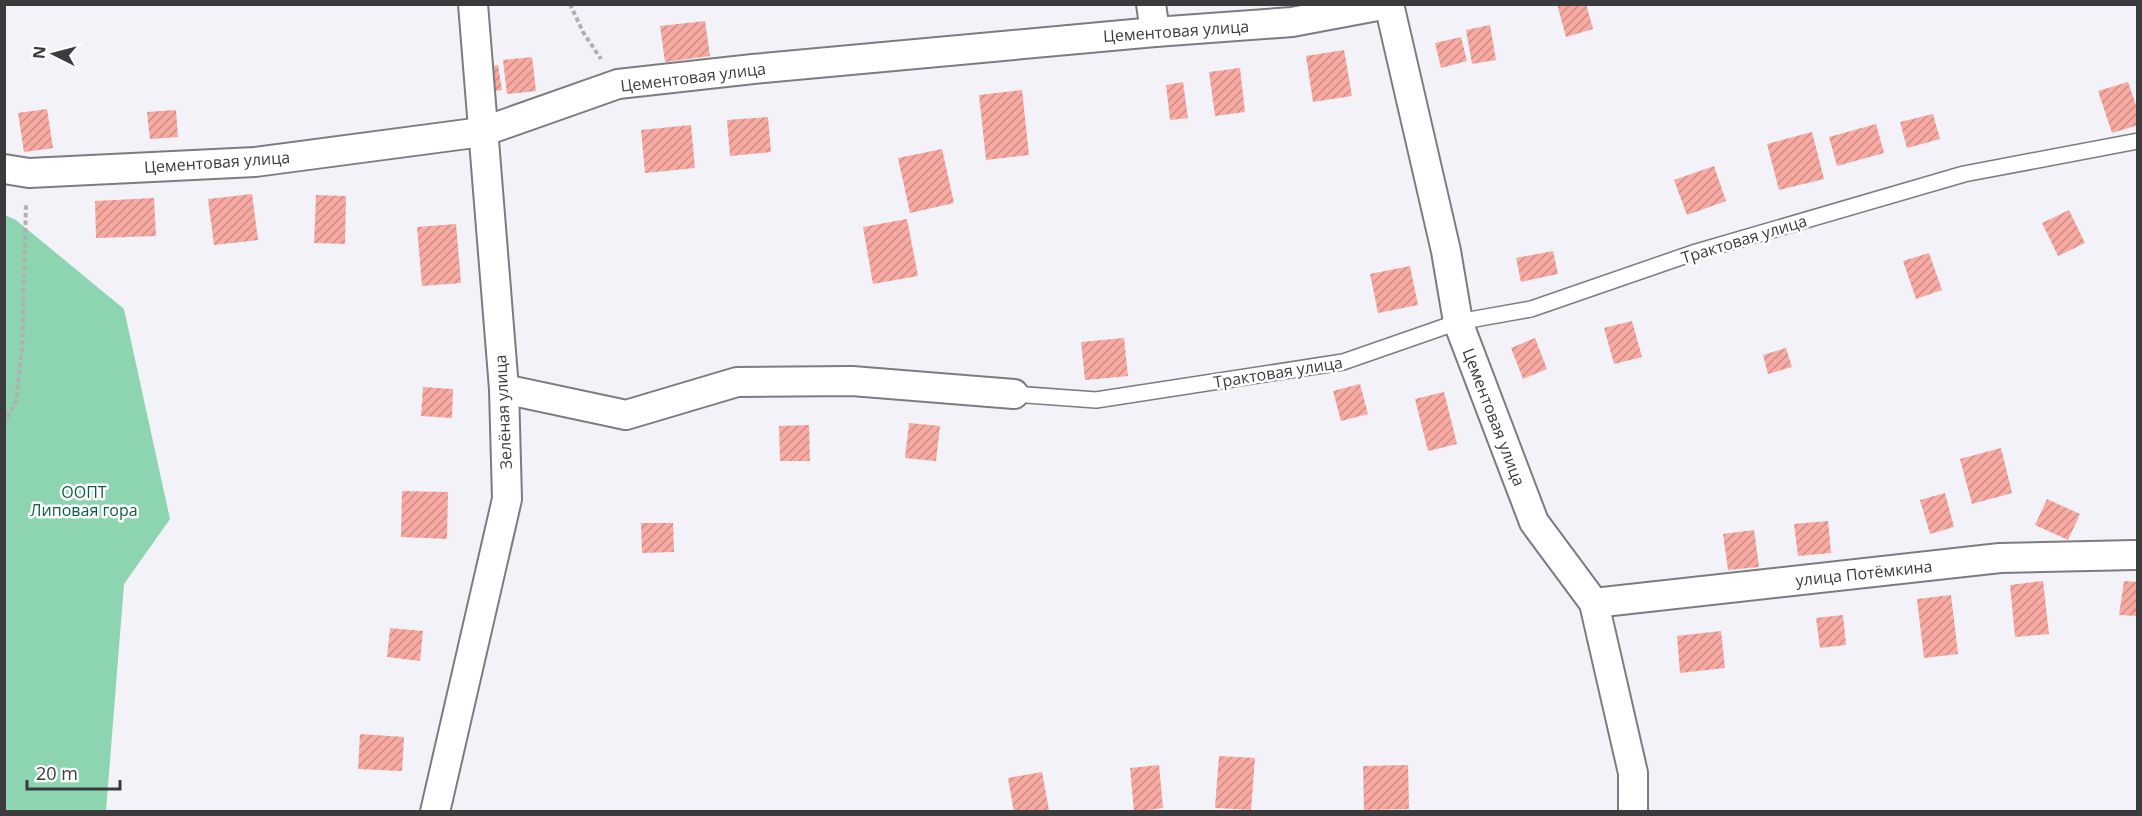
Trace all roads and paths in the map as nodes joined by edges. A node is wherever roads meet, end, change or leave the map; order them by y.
1 (472, 4) edge
2 (570, 4) edge
3 (1388, 4) edge
4 (1153, 18) edge
5 (618, 84) junction
6 (482, 132) junction
7 (2138, 141) edge
8 (17, 171) edge
9 (1458, 322) junction
10 (504, 389) junction
11 (1014, 394) joint
12 (4, 424) edge
13 (2135, 555) dead end
14 (1594, 603) junction
15 (435, 812) edge
16 (1633, 812) edge

1 - 6 street, Зелёная улица
2 - 5 path
3 - 4 street, Цементовая улица
3 - 9 street, Цементовая улица
4 - 5 street, Цементовая улица
5 - 6 street, Цементовая улица
6 - 8 street, Цементовая улица
6 - 10 street, Зелёная улица
7 - 9 lane, Трактовая улица
8 - 12 path
9 - 11 lane, Трактовая улица
9 - 14 street, Цементовая улица
10 - 11 street, Трактовая улица
10 - 15 street, Зелёная улица
13 - 14 street, улица Потёмкина
14 - 16 street, Цементовая улица

